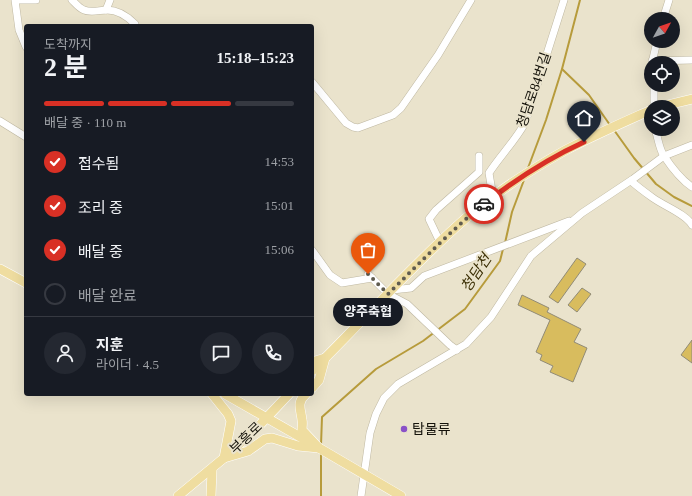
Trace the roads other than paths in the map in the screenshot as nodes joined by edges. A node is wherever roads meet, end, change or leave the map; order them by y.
1 (15, 0) edge
2 (36, 0) edge
3 (72, 0) edge
4 (110, 0) edge
5 (471, 0) edge
6 (564, 0) edge
7 (669, 0) edge
8 (106, 10) junction
9 (665, 12) edge
10 (135, 24) edge
11 (24, 42) edge
12 (692, 60) edge
13 (680, 61) edge
14 (314, 84) edge
15 (692, 99) edge
16 (680, 102) edge
17 (644, 113) edge
18 (0, 121) edge
19 (24, 136) edge
20 (656, 136) edge
21 (692, 145) edge
22 (479, 156) dead end
23 (661, 158) junction
24 (632, 180) junction
25 (692, 187) edge
26 (497, 194) junction
27 (575, 219) junction
28 (692, 225) edge
29 (440, 242) junction
30 (314, 253) edge
31 (0, 270) edge
32 (24, 282) edge
33 (390, 292) junction
34 (457, 350) junction
35 (325, 358) junction
36 (314, 361) edge
37 (314, 369) edge
38 (314, 386) edge
39 (214, 396) edge
40 (229, 396) edge
41 (287, 396) edge
42 (304, 396) edge
43 (267, 417) junction
44 (319, 448) junction
45 (224, 458) junction
46 (212, 470) junction
47 (364, 474) junction
48 (178, 496) edge
49 (211, 496) edge
50 (362, 496) edge
51 (401, 496) edge

1 - 2 street
1 - 11 street
3 - 8 street
4 - 8 street
5 - 14 street
6 - 26 street, 청담로84번길
7 - 9 street
8 - 10 street
12 - 13 street
15 - 16 main road
17 - 26 main road
18 - 19 street
20 - 23 street
21 - 23 street
22 - 29 street
23 - 24 street
23 - 25 street
24 - 27 street
24 - 28 street
26 - 29 main road
27 - 33 street
27 - 34 street
29 - 33 main road
30 - 33 street
31 - 32 main road
33 - 34 street
33 - 35 main road
34 - 47 street
35 - 36 main road
35 - 37 main road
35 - 38 main road
39 - 45 main road
40 - 43 main road
41 - 43 main road
42 - 44 main road
43 - 44 main road, 부흥로
43 - 45 main road, 부흥로
44 - 45 main road
44 - 47 main road, 부흥로
45 - 46 main road, 부흥로
46 - 48 main road, 부흥로
46 - 49 main road
47 - 50 street
47 - 51 main road

